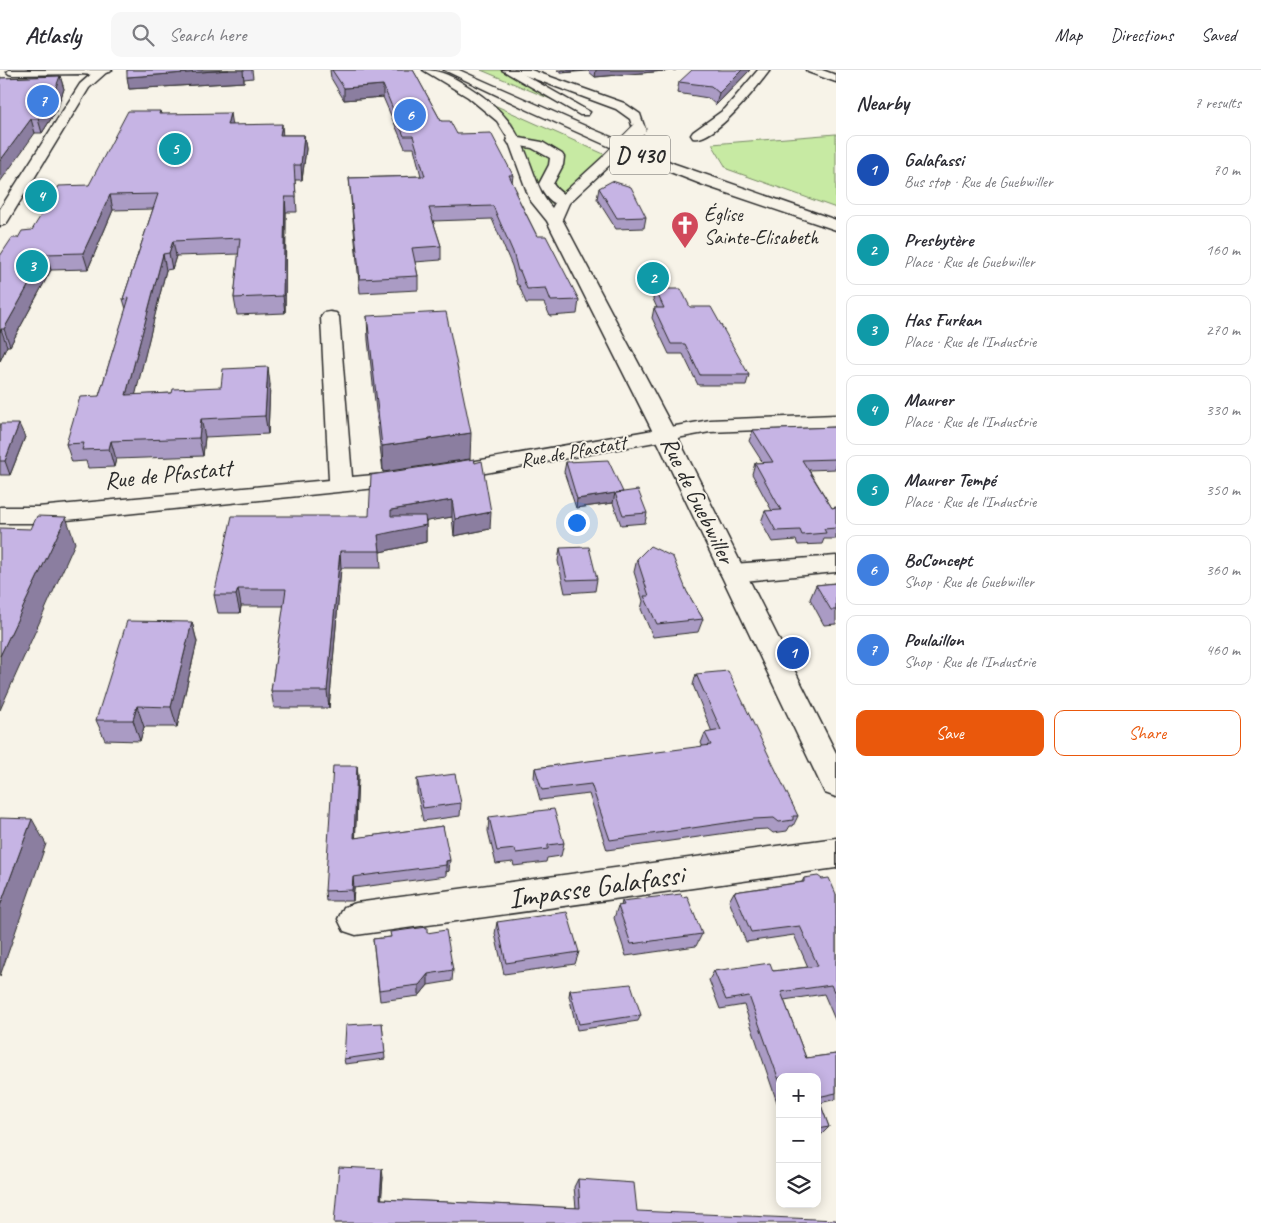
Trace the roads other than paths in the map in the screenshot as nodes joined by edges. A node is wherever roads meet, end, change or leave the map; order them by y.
1 (36, 70) edge
2 (429, 70) edge
3 (470, 70) edge
4 (508, 70) edge
5 (520, 70) edge
6 (764, 70) edge
7 (812, 70) edge
8 (104, 71) edge
9 (12, 72) junction
10 (0, 73) edge
11 (81, 75) edge
12 (450, 75) edge
13 (836, 79) edge
14 (599, 120) dead end
15 (615, 129) dead end
16 (638, 136) junction
17 (698, 136) dead end
18 (514, 141) junction
19 (563, 201) junction
20 (836, 214) edge
21 (554, 219) junction
22 (0, 221) edge
23 (836, 225) edge
24 (836, 230) edge
25 (330, 317) dead end
26 (836, 421) edge
27 (665, 434) junction
28 (341, 484) junction
29 (0, 515) edge
30 (836, 564) edge
31 (733, 573) junction
32 (836, 784) edge
33 (836, 853) edge
34 (356, 920) dead end

1 - 9 main road
2 - 12 main road, Rue de Guebwiller
3 - 16 main road, D 430
4 - 14 main road
5 - 16 main road
6 - 17 main road
7 - 13 main road
8 - 11 main road
9 - 10 main road
9 - 11 main road
11 - 22 main road
12 - 18 main road, Rue de Guebwiller
12 - 23 main road, D 430
12 - 24 main road
15 - 16 main road
16 - 19 main road, bridge
16 - 20 main road, D 430
18 - 19 main road
18 - 21 main road, Rue de Guebwiller
19 - 21 main road
21 - 27 main road, Rue de Guebwiller
25 - 28 main road
26 - 27 main road, Rue de Pfastatt
27 - 28 main road, Rue de Pfastatt
27 - 31 main road, Rue de Guebwiller
28 - 29 main road, Rue de Pfastatt
30 - 31 main road
31 - 32 main road, Rue de Guebwiller
33 - 34 main road, Impasse Galafassi

